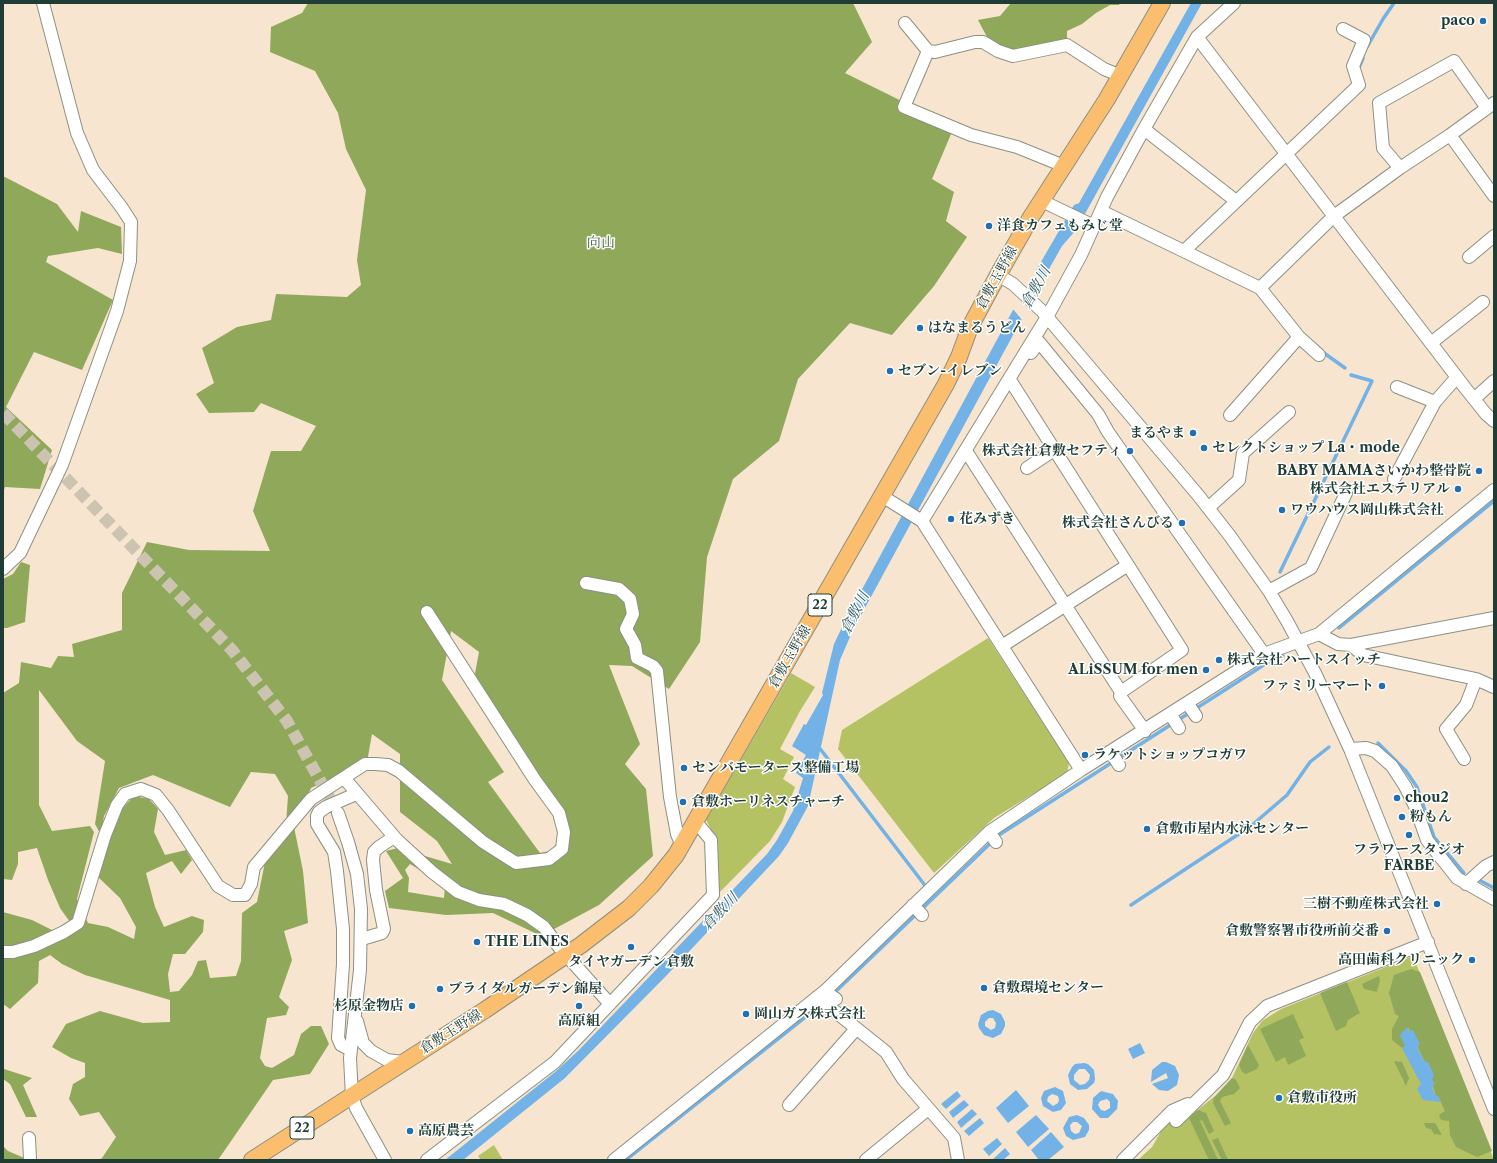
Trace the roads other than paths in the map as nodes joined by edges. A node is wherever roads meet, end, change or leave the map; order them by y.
1 (43, 3) edge
2 (1162, 3) edge
3 (1234, 3) edge
4 (905, 23) dead end
5 (1343, 29) dead end
6 (1197, 37) junction
7 (928, 51) junction
8 (1121, 76) junction
9 (1491, 105) edge
10 (1144, 129) junction
11 (1450, 136) junction
12 (1285, 154) junction
13 (1064, 166) junction
14 (1400, 168) junction
15 (1494, 196) edge
16 (1042, 201) junction
17 (1236, 201) junction
18 (1101, 211) junction
19 (1334, 216) junction
20 (1091, 225) junction
21 (1494, 236) edge
22 (1184, 251) junction
23 (1469, 257) dead end
24 (998, 275) junction
25 (1260, 288) junction
26 (1483, 302) dead end
27 (1044, 314) junction
28 (1299, 337) junction
29 (1431, 343) junction
30 (1026, 351) junction
31 (1319, 355) dead end
32 (1457, 377) junction
33 (1010, 380) junction
34 (1494, 381) edge
35 (1398, 388) dead end
36 (1474, 399) junction
37 (1435, 402) junction
38 (1289, 412) dead end
39 (1230, 415) dead end
40 (1494, 421) edge
41 (1054, 450) junction
42 (966, 451) junction
43 (1026, 468) dead end
44 (1394, 479) dead end
45 (1494, 490) edge
46 (1346, 493) dead end
47 (882, 496) junction
48 (1208, 508) junction
49 (921, 520) junction
50 (1128, 565) junction
51 (3, 569) edge
52 (586, 583) dead end
53 (1269, 591) junction
54 (1064, 605) junction
55 (427, 612) dead end
56 (1494, 618) edge
57 (1319, 634) junction
58 (1298, 642) junction
59 (1351, 645) junction
60 (1002, 646) junction
61 (1264, 654) junction
62 (1476, 679) junction
63 (1494, 687) edge
64 (1121, 692) junction
65 (1145, 731) junction
66 (1350, 749) junction
67 (1464, 759) dead end
68 (1081, 770) junction
69 (344, 778) junction
70 (356, 794) junction
71 (338, 813) tunnel mouth
72 (696, 822) junction
73 (394, 837) junction
74 (682, 846) junction
75 (1494, 862) edge
76 (1466, 884) junction
77 (1494, 899) edge
78 (362, 940) junction
79 (1428, 942) junction
80 (3, 952) edge
81 (566, 955) junction
82 (827, 998) junction
83 (610, 1004) junction
84 (356, 1010) junction
85 (856, 1029) junction
86 (351, 1050) junction
87 (403, 1062) junction
88 (1489, 1082) edge
89 (352, 1096) junction
90 (1194, 1101) junction
91 (789, 1105) dead end
92 (1494, 1109) edge
93 (928, 1110) junction
94 (1176, 1121) dead end
95 (29, 1138) dead end
96 (30, 1160) edge
97 (252, 1160) edge
98 (385, 1160) edge
99 (427, 1160) edge
100 (614, 1160) edge
101 (866, 1160) edge
102 (958, 1160) edge
103 (1123, 1160) edge

1 - 51 street
2 - 8 main road, 倉敷玉野線 / 22
3 - 6 street
4 - 7 street
5 - 12 street
6 - 10 street
6 - 12 street
7 - 8 street
7 - 13 street
8 - 13 main road, 倉敷玉野線 / 22
9 - 11 street
9 - 14 street
10 - 17 street
10 - 18 street
11 - 14 street
11 - 15 street
12 - 17 street
12 - 19 street
13 - 16 main road, 倉敷玉野線 / 22
14 - 19 street
16 - 20 street
16 - 24 main road, 倉敷玉野線 / 22
17 - 22 street
18 - 20 street
18 - 22 street
19 - 25 street
19 - 29 street
20 - 27 street
21 - 23 street
22 - 25 street
24 - 27 street
24 - 47 main road, 倉敷玉野線 / 22
25 - 28 street
26 - 29 street
27 - 30 street
27 - 48 street
28 - 31 street
28 - 39 street
29 - 32 street
30 - 33 street
30 - 61 street
32 - 36 street
32 - 37 street
33 - 41 street
33 - 42 street
34 - 36 street
35 - 37 street
36 - 40 street
37 - 44 street
38 - 48 street
41 - 43 street
41 - 50 street
42 - 49 street
42 - 54 street
45 - 57 street
46 - 53 street
47 - 49 street
47 - 72 main road, 倉敷玉野線 / 22
48 - 53 street
49 - 60 street
50 - 54 street
50 - 64 street
52 - 74 street
53 - 58 street
54 - 60 street
54 - 64 street
55 - 69 street
56 - 59 street
57 - 58 street
57 - 59 street
58 - 61 street
58 - 66 street
59 - 62 street
60 - 68 street
61 - 65 street
62 - 63 street
62 - 67 street
64 - 65 street
65 - 68 street
66 - 76 street
66 - 79 street
68 - 82 street
69 - 70 street
69 - 80 street
70 - 73 street
70 - 86 street
71 - 78 street
72 - 74 main road, 倉敷玉野線 / 22
72 - 83 street
73 - 78 street
73 - 81 street
74 - 81 main road, 倉敷玉野線 / 22
75 - 76 street
76 - 77 street
78 - 84 street
79 - 88 street
79 - 90 street
81 - 83 street
81 - 87 main road, 倉敷玉野線 / 22
82 - 85 street
82 - 100 street
83 - 99 street
84 - 86 street
84 - 87 street
85 - 91 street
85 - 93 street
86 - 89 street
87 - 89 main road, 倉敷玉野線 / 22
88 - 92 street
89 - 97 main road, 倉敷玉野線 / 22
89 - 98 street
90 - 94 street
90 - 103 street
93 - 101 street
93 - 102 street
95 - 96 street

